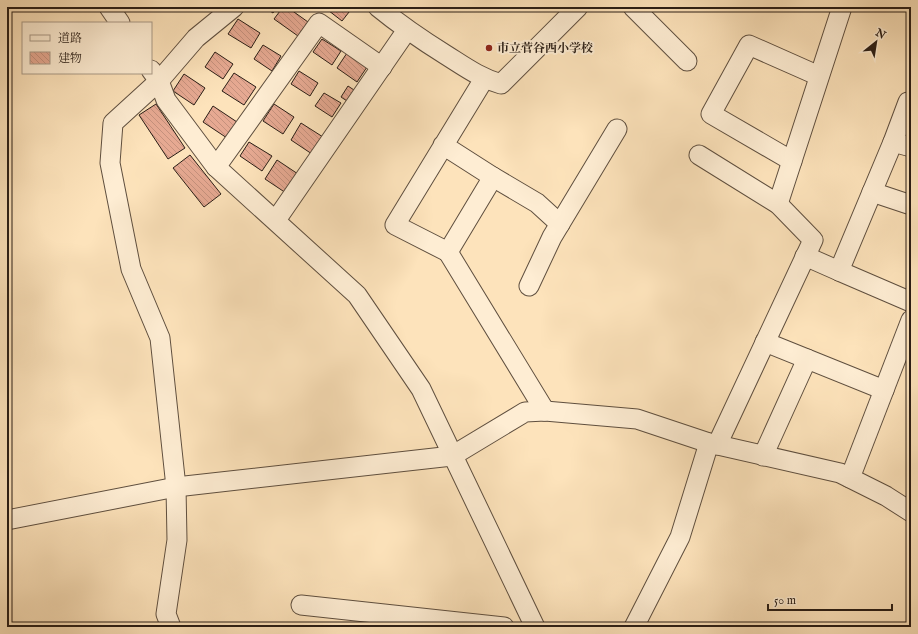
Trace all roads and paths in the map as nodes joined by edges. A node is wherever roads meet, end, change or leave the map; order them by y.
1 (109, 7) edge
2 (234, 7) edge
3 (378, 7) edge
4 (578, 7) edge
5 (633, 7) edge
6 (842, 7) edge
7 (119, 22) edge
8 (406, 30) junction
9 (687, 61) dead end
10 (382, 67) junction
11 (155, 75) edge
12 (819, 76) junction
13 (484, 79) junction
14 (911, 102) edge
15 (617, 129) dead end
16 (893, 142) junction
17 (443, 145) junction
18 (911, 147) edge
19 (698, 155) dead end
20 (792, 161) junction
21 (216, 167) junction
22 (493, 176) junction
23 (872, 192) junction
24 (778, 204) junction
25 (911, 205) edge
26 (276, 220) junction
27 (560, 224) junction
28 (448, 252) junction
29 (805, 256) junction
30 (839, 270) junction
31 (529, 286) dead end
32 (911, 302) edge
33 (911, 320) edge
34 (765, 342) junction
35 (807, 359) junction
36 (884, 390) junction
37 (545, 412) junction
38 (713, 444) junction
39 (452, 456) junction
40 (763, 456) junction
41 (850, 478) junction
42 (176, 487) junction
43 (911, 512) edge
44 (7, 520) edge
45 (301, 605) dead end
46 (171, 627) edge
47 (504, 627) edge
48 (535, 627) edge
49 (634, 627) edge

1 - 7 street
2 - 11 street
3 - 8 street
4 - 13 street
5 - 9 street
6 - 12 street
8 - 10 street
8 - 13 street
10 - 21 street
10 - 26 street
11 - 21 street
11 - 42 street
12 - 20 street
12 - 20 street
13 - 17 street
14 - 16 street
15 - 27 street
16 - 18 street
16 - 23 street
17 - 22 street
17 - 28 street
19 - 24 street
20 - 24 street
21 - 26 street
22 - 27 street
22 - 28 street
23 - 25 street
23 - 30 street
24 - 29 street
26 - 39 street
27 - 31 street
28 - 37 street
29 - 30 street
29 - 34 street
30 - 32 street
33 - 36 street
34 - 35 street
34 - 38 street
35 - 36 street
35 - 40 street
36 - 41 street
37 - 38 street
37 - 39 street
38 - 40 street
38 - 49 street
39 - 42 street
39 - 48 street
40 - 41 street
41 - 43 street
42 - 44 street
42 - 46 street
45 - 47 street

